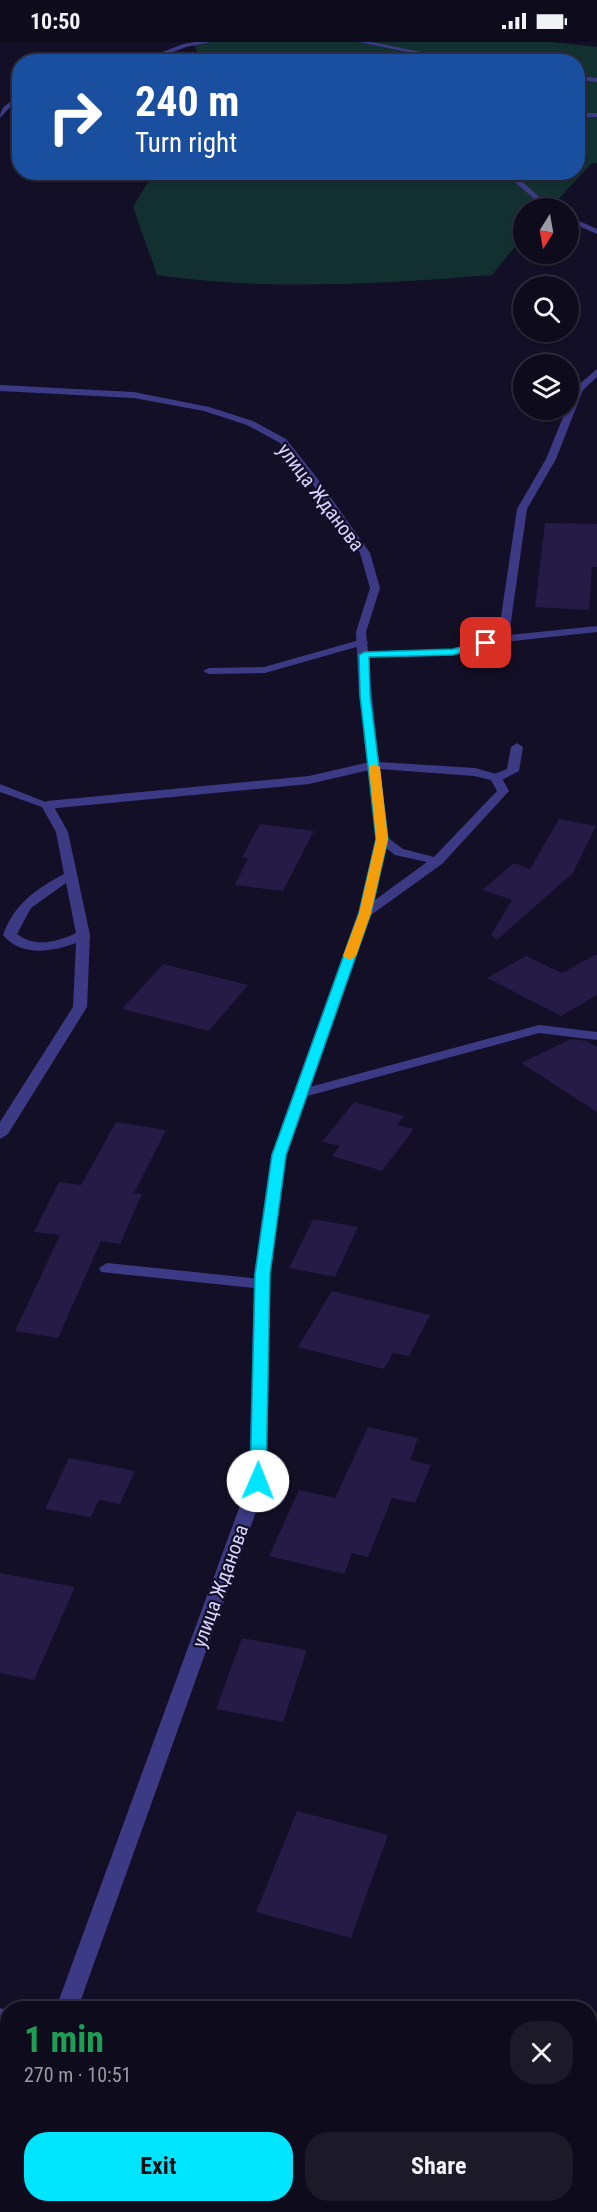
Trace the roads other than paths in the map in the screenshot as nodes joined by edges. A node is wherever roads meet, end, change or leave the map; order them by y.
1 (208, 42) edge
2 (362, 42) edge
3 (161, 54) edge
4 (426, 54) edge
5 (12, 103) edge
6 (0, 116) edge
7 (516, 180) edge
8 (537, 198) edge
9 (579, 223) edge
10 (597, 232) edge
11 (597, 372) edge
12 (0, 388) edge
13 (597, 629) edge
14 (503, 639) junction
15 (363, 648) junction
16 (208, 671) dead end
17 (517, 747) dead end
18 (374, 765) junction
19 (496, 778) junction
20 (0, 788) edge
21 (47, 805) junction
22 (382, 839) junction
23 (437, 861) junction
24 (72, 874) junction
25 (365, 913) junction
26 (83, 935) junction
27 (597, 1036) edge
28 (300, 1094) junction
29 (0, 1134) edge
30 (107, 1268) dead end
31 (262, 1284) junction
32 (70, 2001) edge

1 - 3 street
2 - 4 street
5 - 6 street
7 - 8 street
9 - 10 street
11 - 14 street
12 - 15 street, улица Жданова
13 - 14 street
14 - 15 street
15 - 16 street
15 - 18 street, улица Жданова
17 - 19 street
18 - 19 street
18 - 21 street
18 - 22 street, улица Жданова
19 - 23 street
20 - 21 street
21 - 24 street
22 - 23 street
22 - 25 street, улица Жданова
23 - 25 street
24 - 26 street
24 - 26 street
25 - 28 street, улица Жданова
26 - 29 street
27 - 28 street
28 - 31 street, улица Жданова
30 - 31 street
31 - 32 street, улица Жданова

